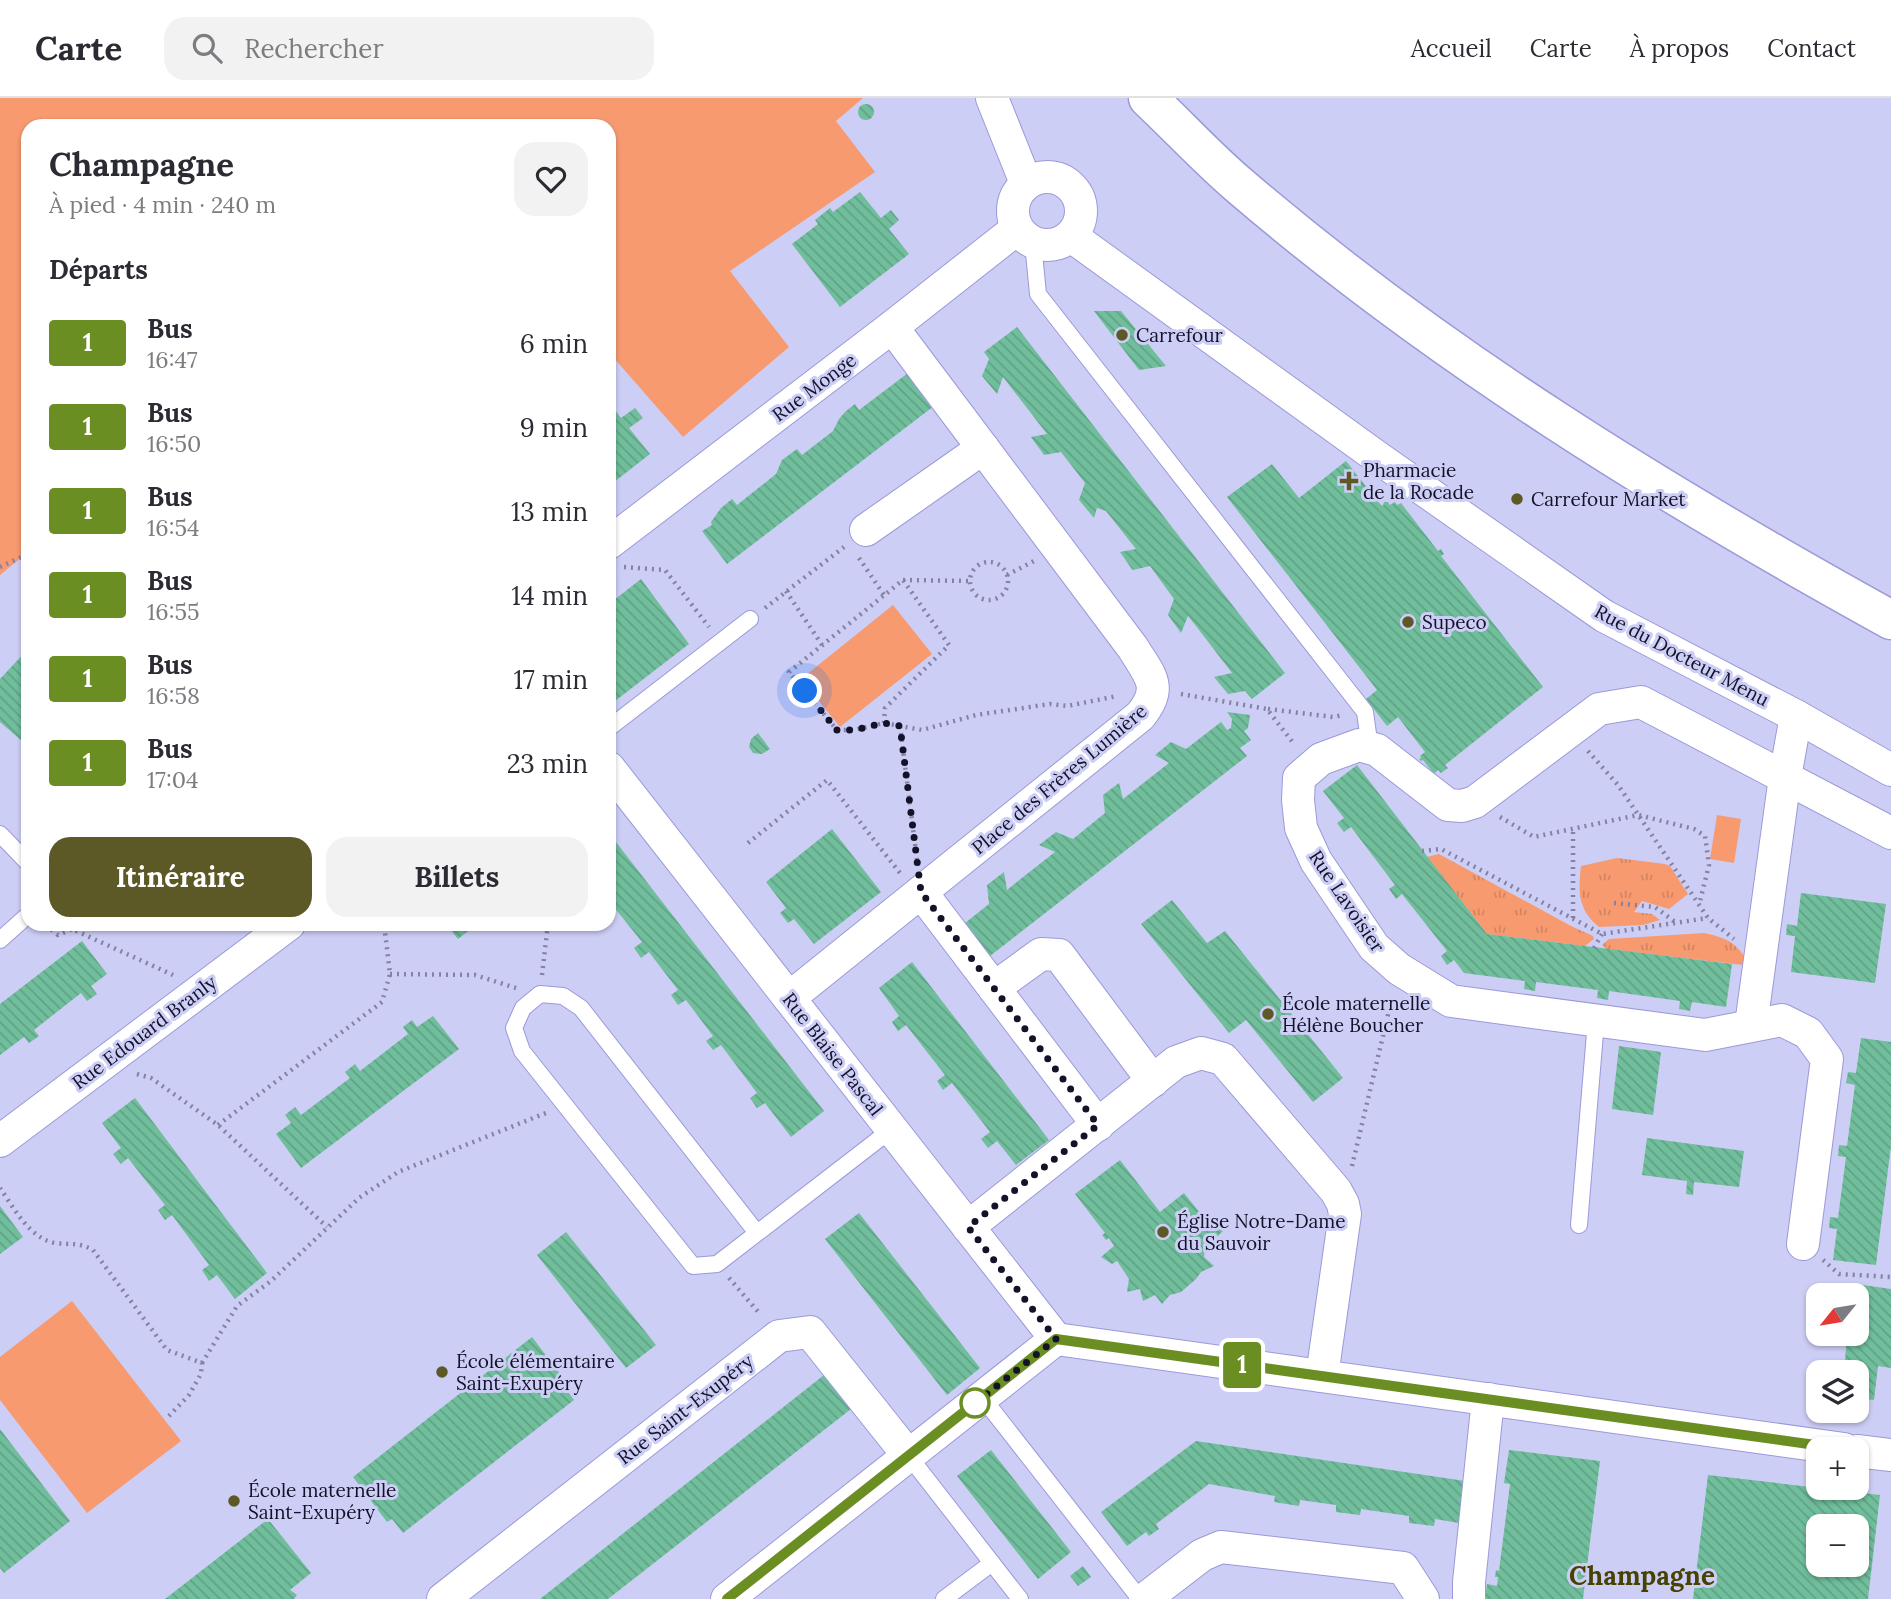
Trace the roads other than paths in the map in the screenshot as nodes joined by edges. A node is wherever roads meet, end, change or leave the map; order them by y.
1 (992, 98) edge
2 (1149, 98) edge
3 (1026, 183) junction
4 (1071, 236) junction
5 (1025, 237) junction
6 (892, 327) junction
7 (983, 448) junction
8 (857, 536) road end
9 (616, 554) edge
10 (750, 619) road end
11 (1891, 620) edge
12 (1796, 716) junction
13 (616, 723) edge
14 (1370, 748) junction
15 (1891, 770) edge
16 (616, 777) edge
17 (1785, 777) junction
18 (1891, 833) edge
19 (0, 834) edge
20 (21, 856) edge
21 (921, 892) junction
22 (21, 921) edge
23 (280, 931) edge
24 (0, 940) edge
25 (994, 988) junction
26 (789, 998) junction
27 (1596, 1021) junction
28 (1751, 1025) junction
29 (1153, 1081) junction
30 (1098, 1125) junction
31 (892, 1129) junction
32 (0, 1141) edge
33 (1579, 1225) dead end
34 (968, 1227) junction
35 (757, 1233) junction
36 (1803, 1244) road end
37 (1056, 1339) junction
38 (1322, 1376) junction
39 (982, 1397) junction
40 (1488, 1399) junction
41 (1806, 1444) edge
42 (1869, 1452) edge
43 (908, 1455) junction
44 (1891, 1455) edge
45 (992, 1563) junction
46 (443, 1599) edge
47 (727, 1599) edge
48 (944, 1599) edge
49 (1020, 1599) edge
50 (1143, 1599) edge
51 (1423, 1599) edge
52 (1469, 1599) edge

1 - 3 street
2 - 11 main road
3 - 4 street
3 - 5 street
4 - 5 street
4 - 12 street, Rue du Docteur Menu
5 - 6 street, Rue Monge
5 - 14 lane
6 - 7 street, Place des Frères Lumière
6 - 9 street, Rue Monge
7 - 8 street
7 - 21 street, Place des Frères Lumière
10 - 13 lane
12 - 15 street, Rue du Docteur Menu
12 - 17 street
14 - 17 street
14 - 27 street, Rue Lavoisier
16 - 26 street, Rue Blaise Pascal
17 - 18 street
17 - 28 street
19 - 20 lane
21 - 25 street
21 - 26 street, Place des Frères Lumière
22 - 24 lane
23 - 32 street, Rue Edouard Branly
25 - 29 street
25 - 30 street
26 - 31 street, Rue Blaise Pascal
27 - 28 street, Rue Lavoisier
27 - 33 lane
28 - 36 street, Rue Lavoisier
29 - 30 street
29 - 38 street
30 - 34 street
31 - 34 street, Rue Blaise Pascal
31 - 35 lane
34 - 37 street, Rue Blaise Pascal
35 - 35 lane
37 - 38 street
37 - 39 street
38 - 40 street
39 - 43 street
39 - 50 lane
40 - 41 street
40 - 52 street
42 - 44 street
43 - 45 lane
43 - 46 street, Rue Saint-Exupéry
43 - 47 street
45 - 48 lane
45 - 49 lane
50 - 51 street

